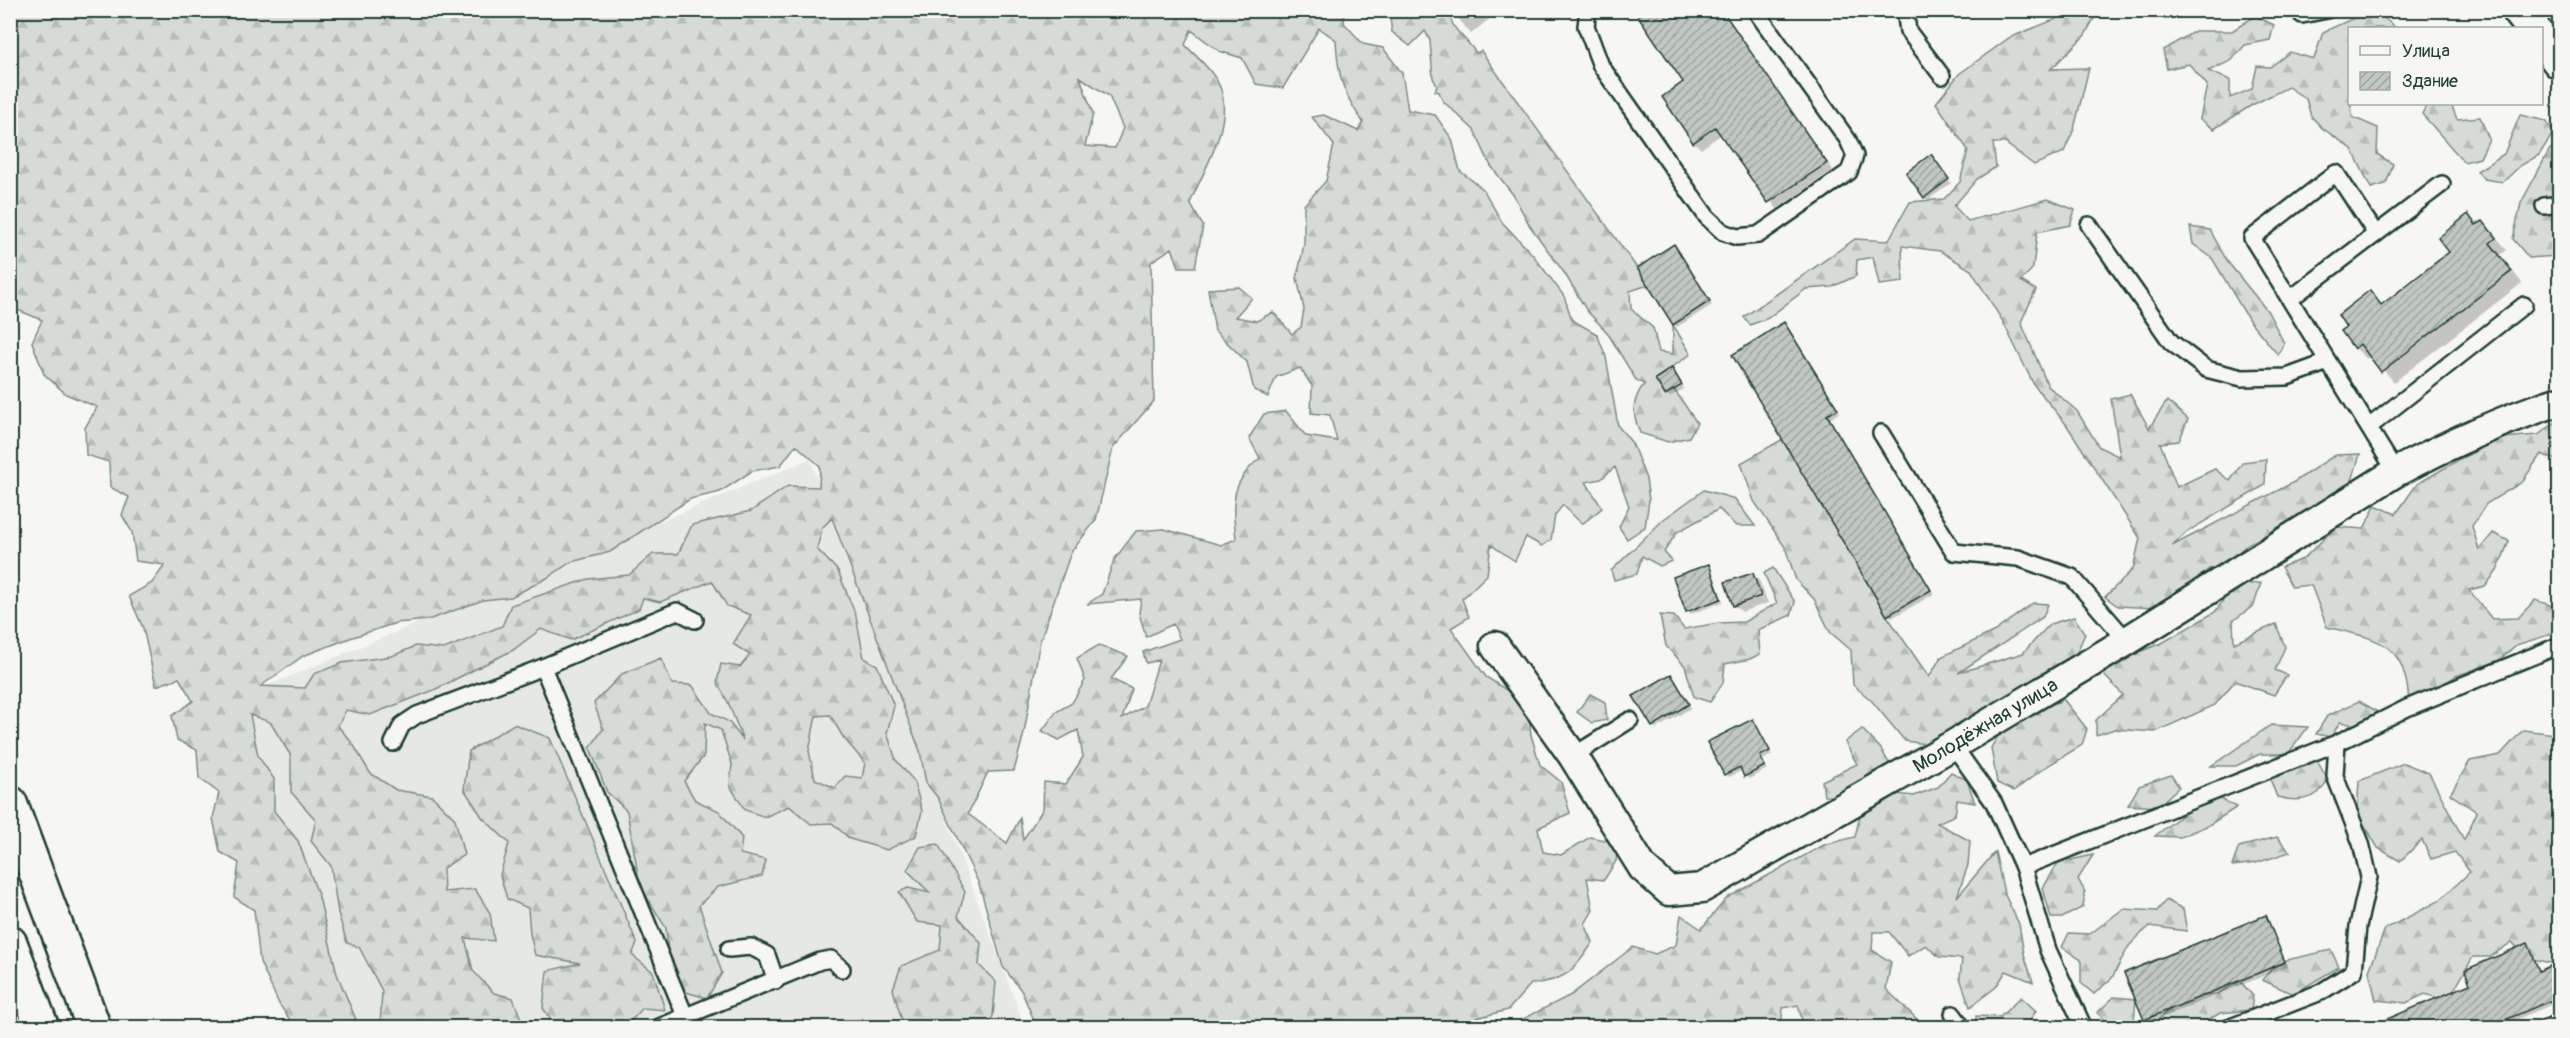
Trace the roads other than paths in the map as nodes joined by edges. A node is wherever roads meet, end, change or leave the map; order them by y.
1 (1588, 10) edge
2 (1755, 10) edge
3 (1905, 10) edge
4 (2327, 10) edge
5 (2519, 10) edge
6 (2302, 15) dead end
7 (2534, 27) edge
8 (1942, 76) dead end
9 (2442, 184) dead end
10 (2559, 204) edge
11 (2544, 206) dead end
12 (2089, 225) dead end
13 (2376, 234) junction
14 (2290, 299) junction
15 (2524, 305) dead end
16 (2328, 362) junction
17 (2559, 402) edge
18 (2369, 427) junction
19 (1881, 433) dead end
20 (2396, 472) junction
21 (695, 620) dead end
22 (2127, 641) junction
23 (2559, 645) edge
24 (1496, 646) dead end
25 (543, 667) junction
26 (1630, 720) dead end
27 (393, 743) dead end
28 (2337, 743) junction
29 (1953, 745) junction
30 (1573, 756) junction
31 (10, 803) edge
32 (2023, 867) junction
33 (10, 943) edge
34 (729, 948) dead end
35 (842, 969) dead end
36 (776, 981) junction
37 (1953, 1014) dead end
38 (688, 1022) edge
39 (42, 1028) edge
40 (94, 1028) edge
41 (657, 1028) edge
42 (1963, 1028) edge
43 (2084, 1028) edge
44 (2228, 1028) edge
45 (2546, 1028) edge
46 (2559, 1028) edge

1 - 2 lane
3 - 8 lane
4 - 6 lane
5 - 7 main road
9 - 13 lane
10 - 11 lane
12 - 16 lane
13 - 14 lane
13 - 14 lane
14 - 16 lane
15 - 18 lane
16 - 18 lane
17 - 20 street, Молодёжная улица
18 - 20 lane
19 - 22 lane
20 - 22 street, Молодёжная улица
21 - 25 lane
22 - 29 street, Молодёжная улица
23 - 28 lane
24 - 30 street, Молодёжная улица
25 - 27 lane
25 - 38 lane
26 - 30 lane
28 - 32 lane
28 - 44 lane
29 - 30 street, Молодёжная улица
29 - 32 lane
31 - 40 main road
32 - 43 lane
33 - 39 main road
34 - 36 lane
35 - 36 lane
36 - 38 lane
37 - 42 lane
38 - 41 lane
45 - 46 lane

